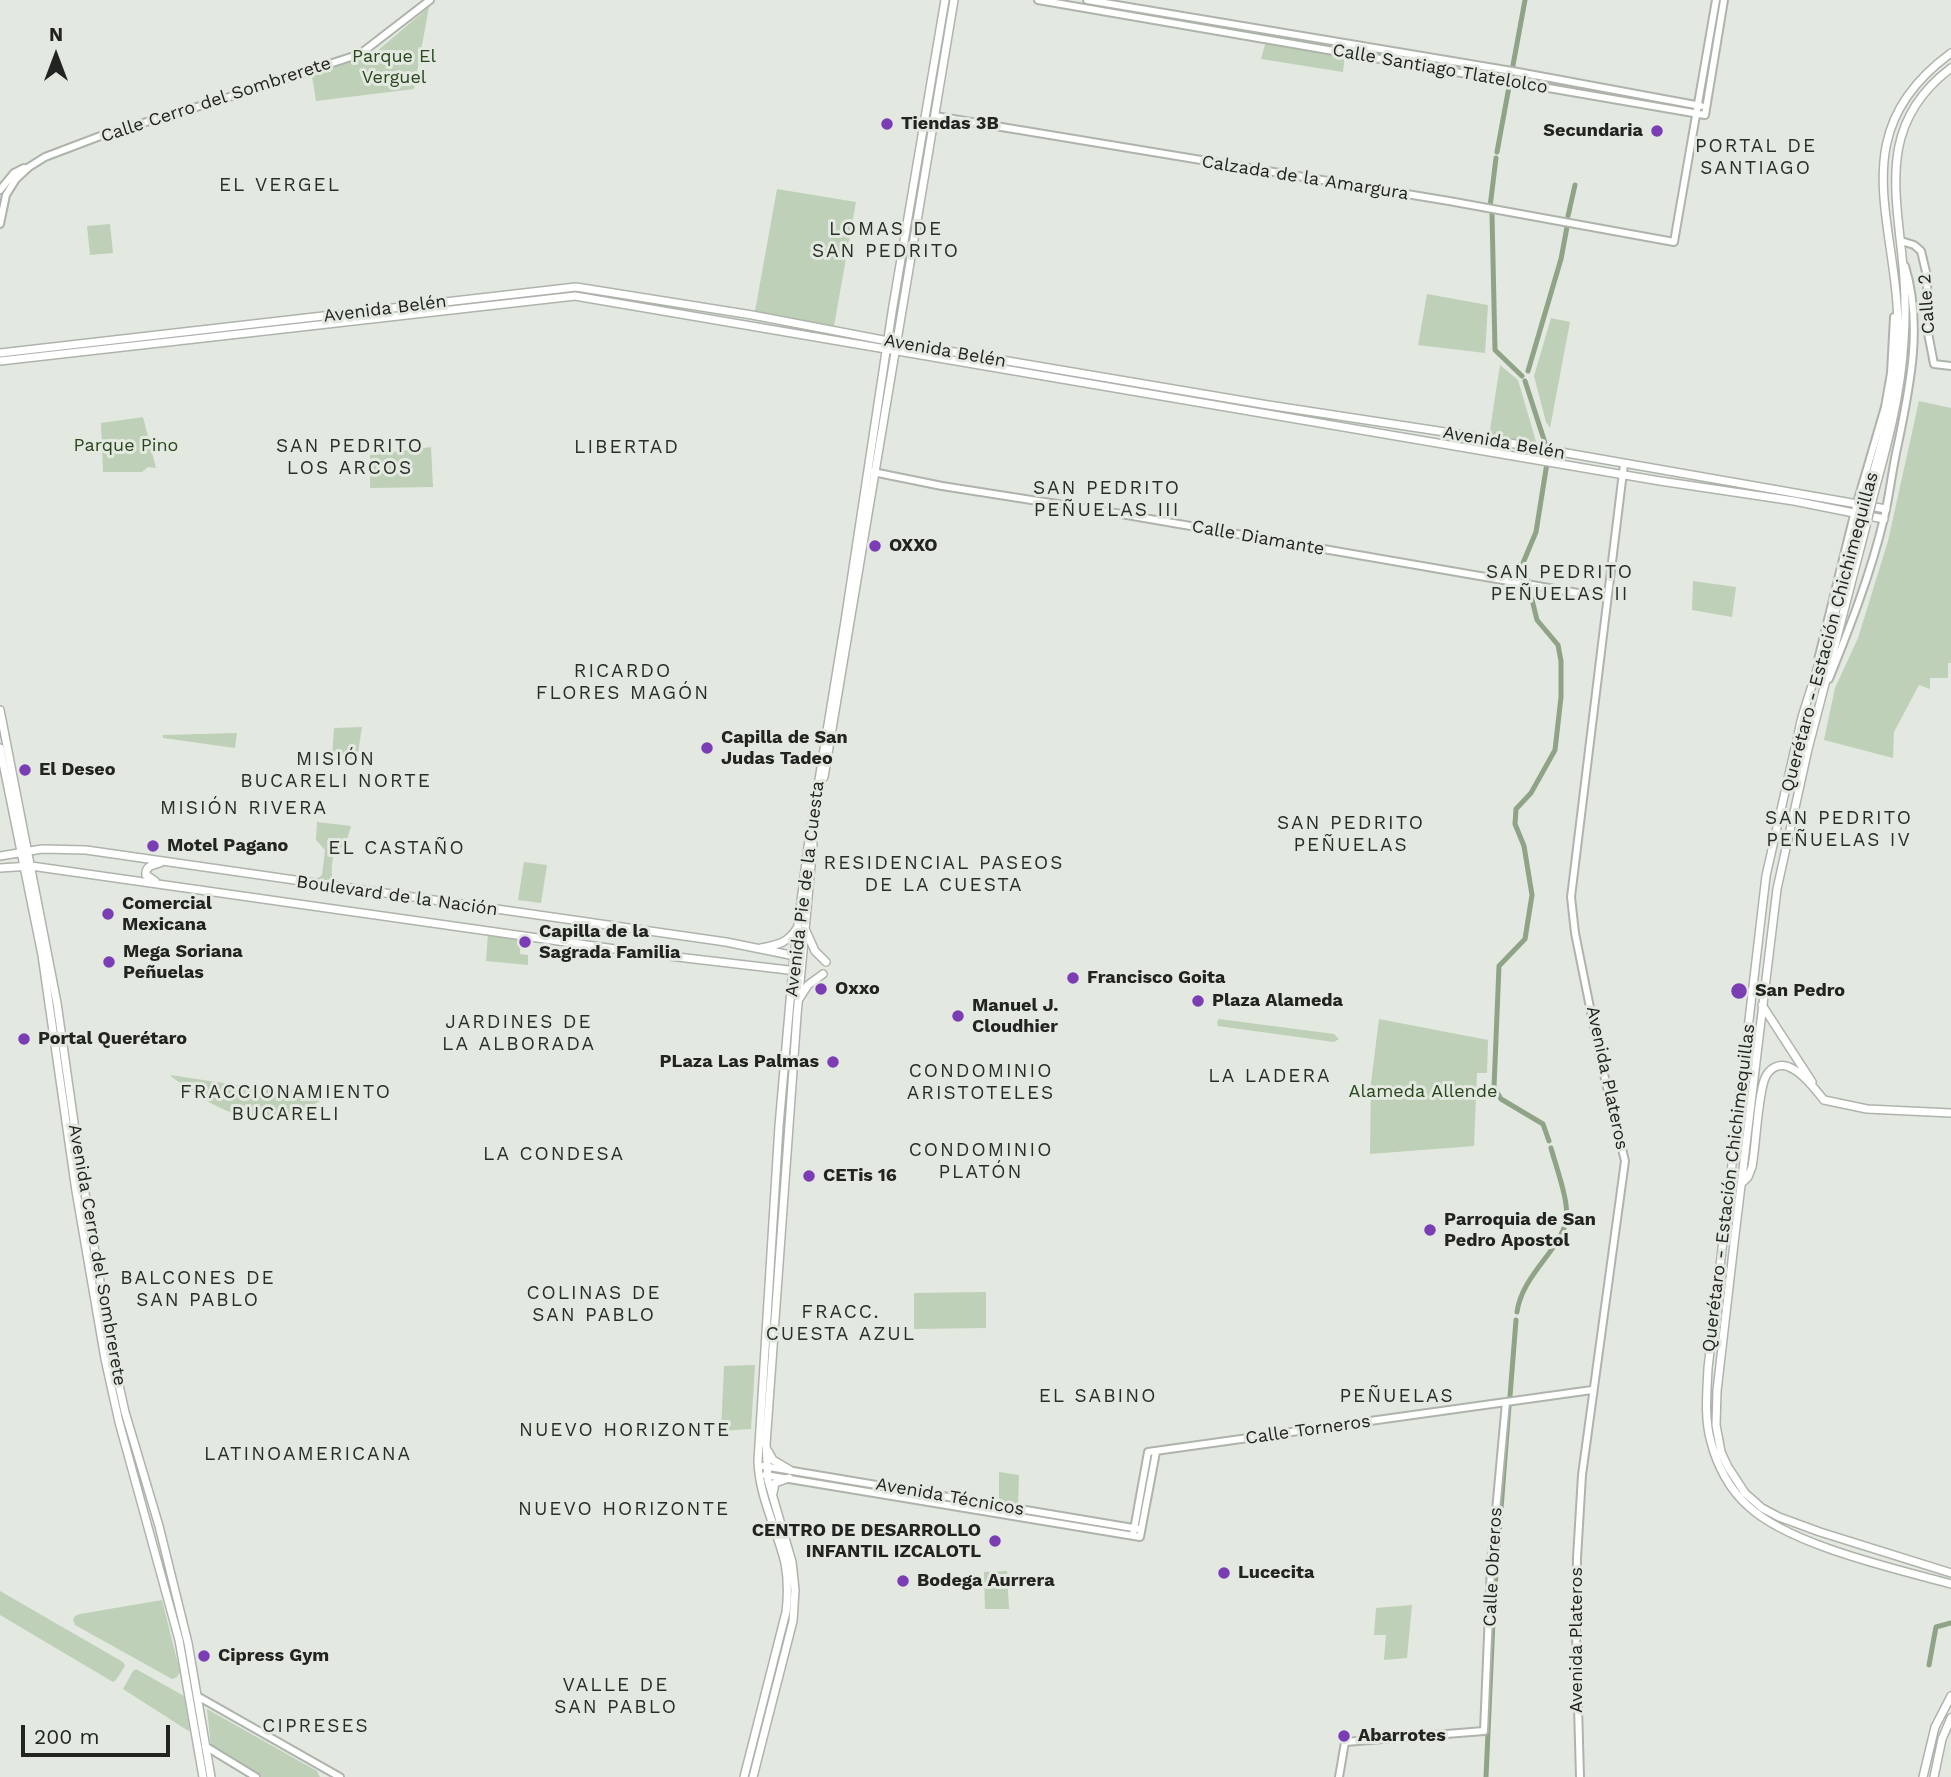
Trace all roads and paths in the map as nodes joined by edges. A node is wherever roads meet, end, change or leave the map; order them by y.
1 (430, 0) edge
2 (945, 0) edge
3 (954, 0) edge
4 (1038, 0) edge
5 (1087, 0) edge
6 (1716, 0) edge
7 (1724, 0) edge
8 (1951, 53) edge
9 (1951, 68) edge
10 (1703, 109) junction
11 (1696, 114) junction
12 (935, 116) junction
13 (29, 167) junction
14 (0, 190) edge
15 (0, 224) edge
16 (1900, 241) junction
17 (1888, 245) junction
18 (1903, 260) junction
19 (887, 345) junction
20 (897, 347) junction
21 (0, 354) edge
22 (0, 360) edge
23 (1951, 366) edge
24 (1624, 464) junction
25 (872, 472) junction
26 (1622, 474) junction
27 (1870, 497) junction
28 (1856, 508) junction
29 (1886, 509) junction
30 (1884, 519) junction
31 (1864, 521) junction
32 (1607, 598) junction
33 (1818, 663) junction
34 (1824, 690) junction
35 (0, 710) edge
36 (0, 748) edge
37 (24, 852) junction
38 (0, 856) edge
39 (164, 862) junction
40 (28, 866) junction
41 (0, 867) edge
42 (162, 884) junction
43 (799, 926) junction
44 (806, 931) junction
45 (753, 949) junction
46 (798, 957) junction
47 (718, 962) junction
48 (827, 962) dead end
49 (797, 971) junction
50 (823, 974) dead end
51 (799, 1000) junction
52 (1762, 1005) junction
53 (1825, 1100) junction
54 (1951, 1113) edge
55 (1731, 1170) junction
56 (1742, 1183) junction
57 (1592, 1390) junction
58 (1506, 1402) junction
59 (766, 1444) junction
60 (138, 1455) junction
61 (129, 1458) junction
62 (762, 1470) junction
63 (790, 1474) junction
64 (773, 1501) junction
65 (1138, 1532) joint
66 (1951, 1573) edge
67 (1951, 1584) edge
68 (1951, 1696) edge
69 (199, 1697) junction
70 (1950, 1721) edge
71 (205, 1746) junction
72 (319, 1765) junction
73 (203, 1777) edge
74 (211, 1777) edge
75 (256, 1777) edge
76 (324, 1777) edge
77 (340, 1777) edge
78 (744, 1777) edge
79 (753, 1777) edge
80 (1339, 1777) edge
81 (1580, 1777) edge
82 (1923, 1777) edge
83 (1934, 1777) edge

1 - 13 street, Calle Cerro del Sombrerete
2 - 19 main road, Avenida Pie de la Cuesta
3 - 12 main road, Avenida Pie de la Cuesta
4 - 11 street, Calle Santiago Tlatelolco
5 - 10 street, Calle Santiago Tlatelolco
6 - 10 street
7 - 10 street
8 - 17 main road, Querétaro - Estación Chichimequillas
9 - 16 main road, Querétaro - Estación Chichimequillas
10 - 11 street
11 - 12 street, Calzada de la Amargura
12 - 20 main road, Avenida Pie de la Cuesta
13 - 14 street, Calle Cerro del Sombrerete
13 - 15 street, Calle Cerro del Sombrerete
16 - 18 main road, Querétaro - Estación Chichimequillas
16 - 23 street, Calle 2
17 - 27 main road, Querétaro - Estación Chichimequillas
17 - 28 street
18 - 27 main road, Querétaro - Estación Chichimequillas
18 - 29 street
19 - 20 main road, Avenida Belén
19 - 21 main road, Avenida Belén
19 - 22 main road, Avenida Belén
19 - 25 main road, Avenida Pie de la Cuesta
20 - 24 main road, Avenida Belén
20 - 25 main road, Avenida Pie de la Cuesta
20 - 26 main road, Avenida Belén
24 - 26 street, Avenida Plateros
24 - 28 main road, Avenida Belén
25 - 32 street, Calle Diamante
25 - 43 main road, Avenida Pie de la Cuesta
25 - 44 main road, Avenida Pie de la Cuesta
26 - 28 main road, Avenida Belén
26 - 32 street, Avenida Plateros
27 - 31 main road, Querétaro - Estación Chichimequillas, bridge
28 - 29 main road, Avenida Belén
28 - 30 main road, Avenida Belén
28 - 33 street
29 - 30 street
30 - 34 street
31 - 33 main road, Querétaro - Estación Chichimequillas
31 - 34 main road, Querétaro - Estación Chichimequillas
32 - 57 street, Avenida Plateros
33 - 55 main road, Querétaro - Estación Chichimequillas
34 - 52 main road, Querétaro - Estación Chichimequillas
35 - 37 main road
36 - 37 main road
37 - 38 main road, Boulevard de la Nación
37 - 39 main road, Boulevard de la Nación
37 - 40 main road, Avenida Cerro del Sombrerete
39 - 42 main road
39 - 45 main road, Boulevard de la Nación
40 - 41 main road, Boulevard de la Nación
40 - 42 main road, Boulevard de la Nación
40 - 60 main road, Avenida Cerro del Sombrerete
40 - 61 main road, Avenida Cerro del Sombrerete
42 - 47 main road, Boulevard de la Nación
43 - 45 main road
43 - 46 main road, Avenida Pie de la Cuesta
44 - 46 main road, Avenida Pie de la Cuesta
44 - 48 main road
45 - 46 main road, Boulevard de la Nación
45 - 47 main road
46 - 49 main road, Avenida Pie de la Cuesta
47 - 49 main road, Boulevard de la Nación
49 - 51 main road, Avenida Pie de la Cuesta
49 - 62 main road, Avenida Pie de la Cuesta
50 - 51 main road
51 - 59 main road, Avenida Pie de la Cuesta
52 - 53 main road
52 - 56 main road, Querétaro - Estación Chichimequillas
53 - 54 main road
53 - 56 main road
55 - 56 main road
55 - 67 main road, Querétaro - Estación Chichimequillas
56 - 66 main road, Querétaro - Estación Chichimequillas
57 - 58 street, Calle Torneros
57 - 81 street, Avenida Plateros
58 - 65 street, Calle Torneros
58 - 80 street, Calle Obreros
59 - 62 main road, Avenida Pie de la Cuesta
59 - 63 main road
60 - 61 street
60 - 69 main road, Avenida Cerro del Sombrerete
61 - 73 main road, Avenida Cerro del Sombrerete
62 - 63 street, Avenida Técnicos
62 - 64 main road, Avenida Pie de la Cuesta
62 - 78 main road, Avenida Pie de la Cuesta
63 - 64 main road
63 - 65 street, Avenida Técnicos
64 - 79 main road, Avenida Pie de la Cuesta
68 - 82 main road
69 - 71 main road, Avenida Cerro del Sombrerete
69 - 72 street
70 - 83 main road
71 - 74 main road, Avenida Cerro del Sombrerete
71 - 75 street
72 - 76 street
72 - 77 street

